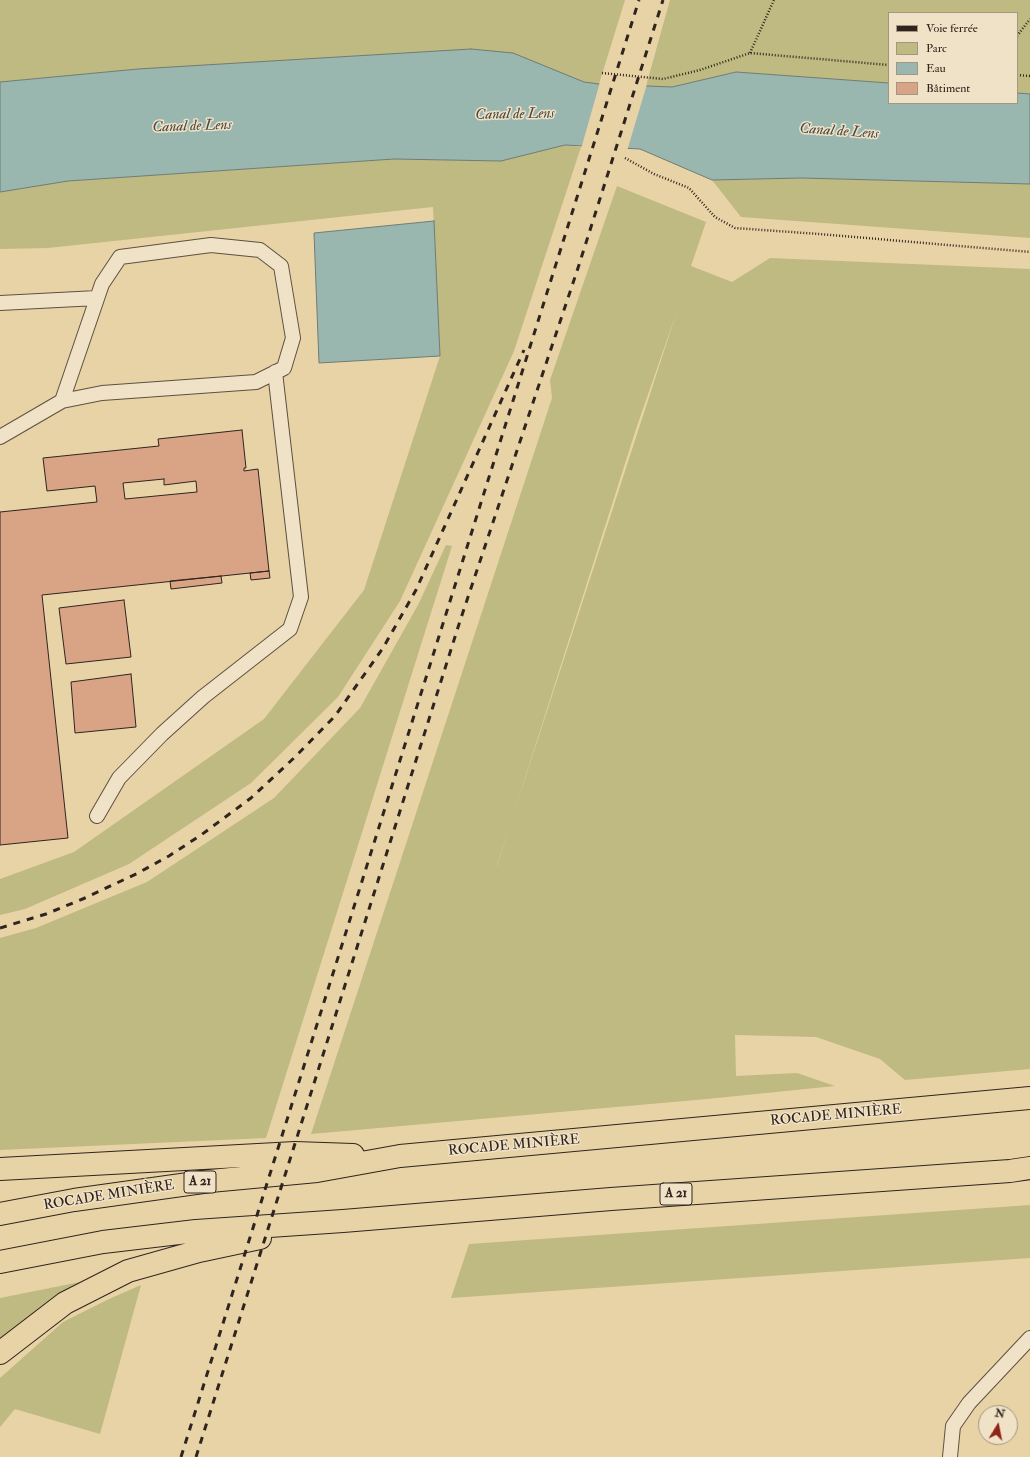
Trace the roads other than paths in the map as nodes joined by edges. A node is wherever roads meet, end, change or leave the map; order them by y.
1 (97, 298) junction
2 (0, 303) edge
3 (275, 372) junction
4 (62, 401) junction
5 (0, 437) edge
6 (97, 816) dead end
7 (1030, 1098) edge
8 (400, 1156) junction
9 (0, 1169) edge
10 (1023, 1171) edge
11 (0, 1214) edge
12 (343, 1221) junction
13 (0, 1262) edge
14 (1030, 1338) edge
15 (0, 1353) edge
16 (950, 1457) edge

1 - 2 lane
1 - 3 lane
1 - 4 lane
3 - 4 lane
3 - 6 lane
4 - 5 lane
7 - 8 highway, ROCADE MINIÈRE / A 21
8 - 9 highway
8 - 11 highway, ROCADE MINIÈRE / A 21
10 - 12 highway, A 21
12 - 13 highway, A 21
12 - 15 highway
14 - 16 lane

